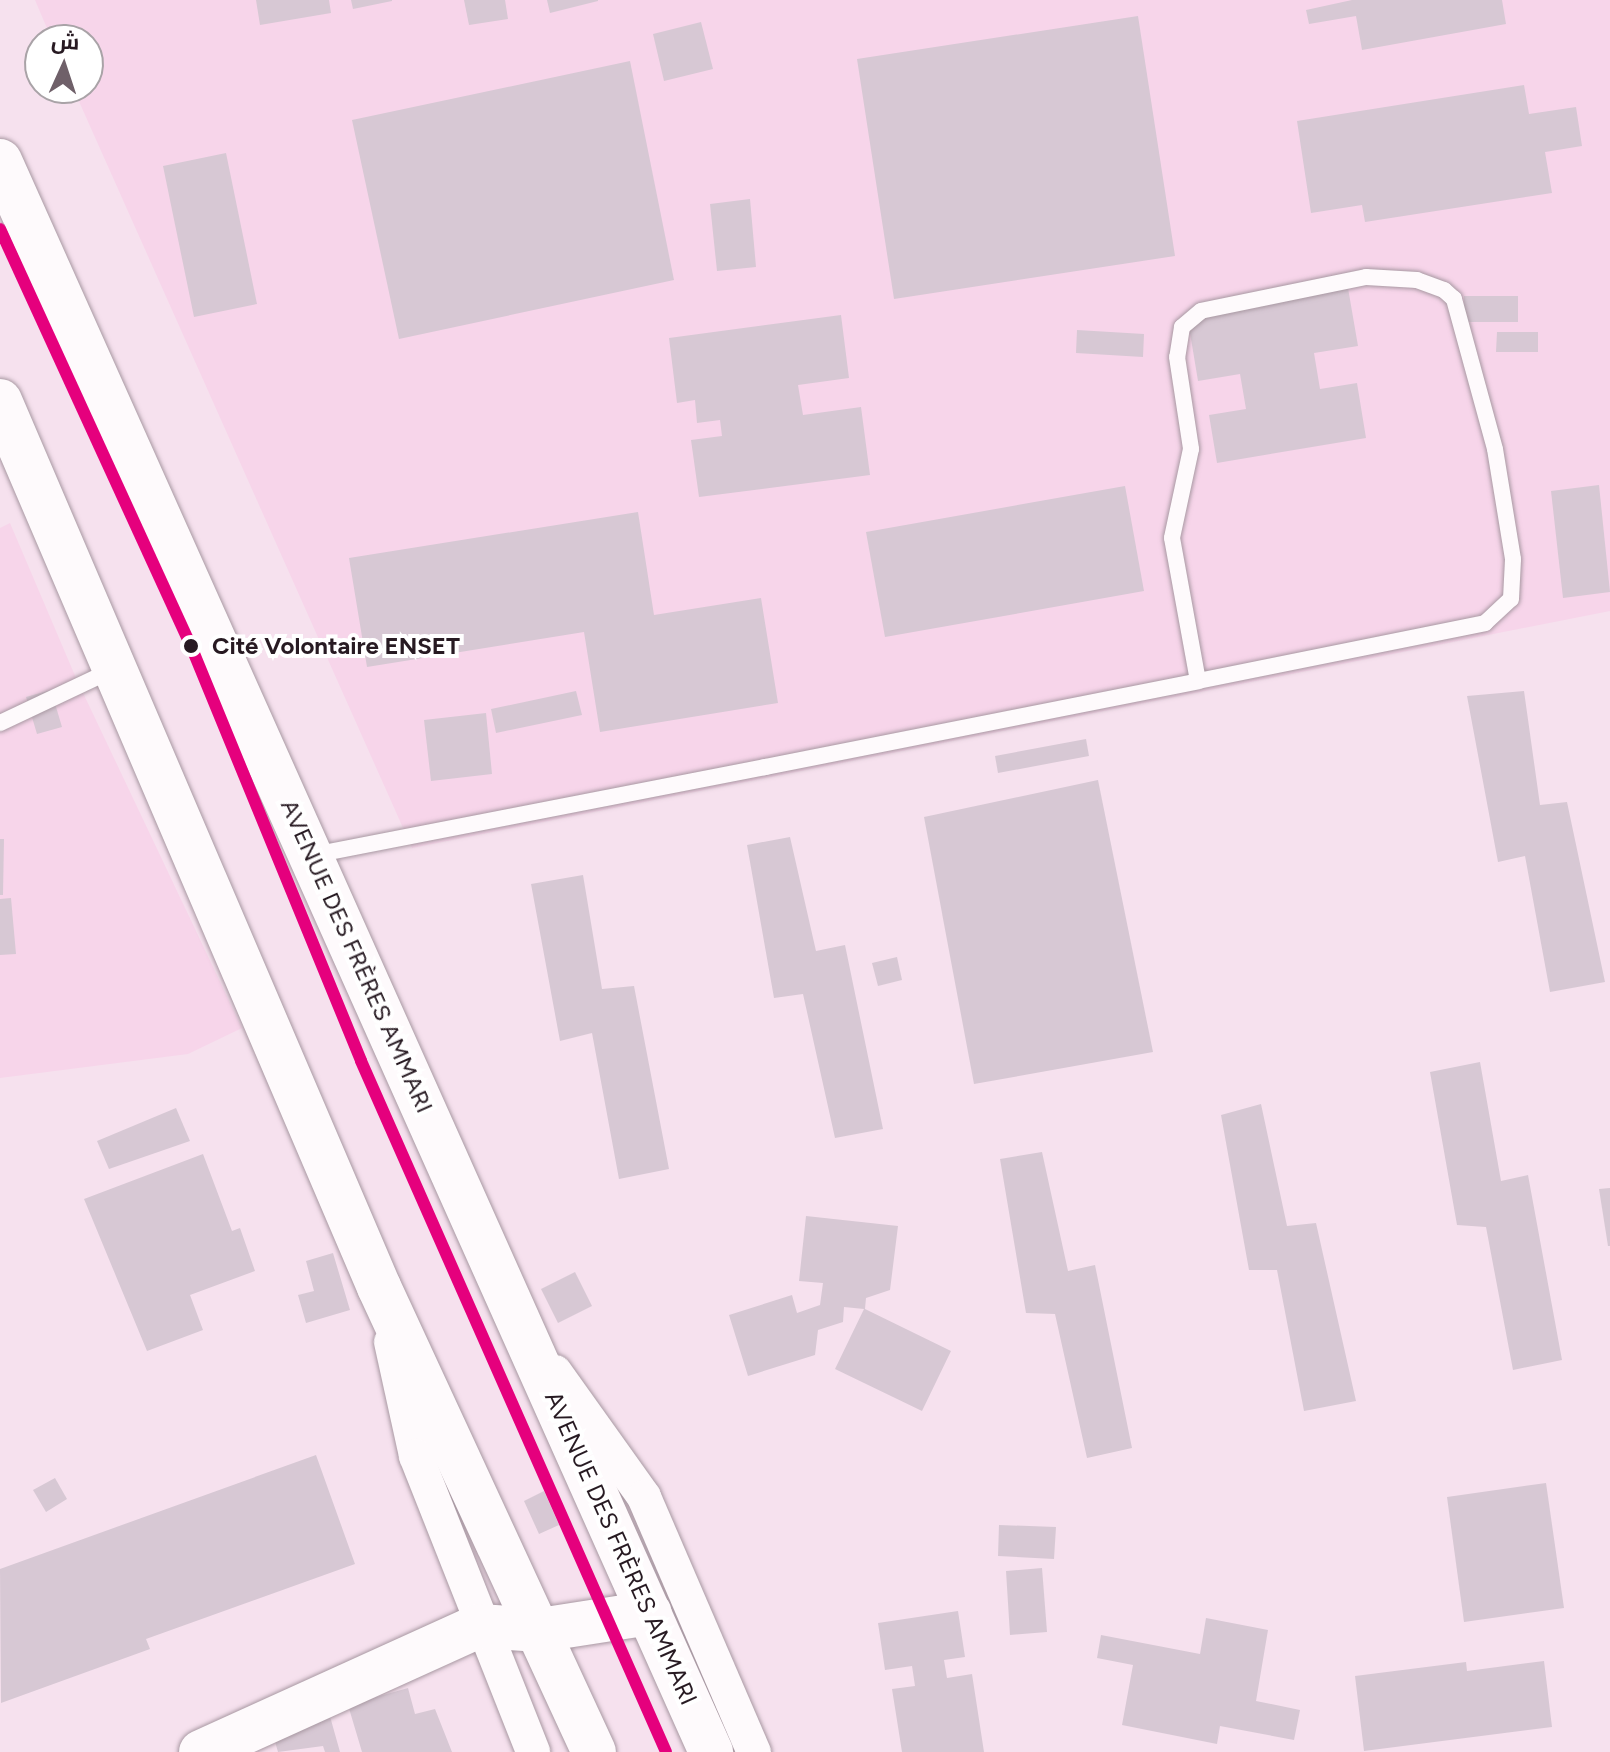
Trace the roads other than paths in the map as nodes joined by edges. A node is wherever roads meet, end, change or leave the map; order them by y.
1 (0, 161) edge
2 (0, 401) edge
3 (114, 669) junction
4 (1198, 681) junction
5 (0, 723) edge
6 (311, 855) junction
7 (379, 1287) junction
8 (523, 1327) junction
9 (650, 1613) junction
10 (479, 1626) junction
11 (540, 1630) junction
12 (208, 1751) edge
13 (533, 1752) edge
14 (594, 1752) edge
15 (711, 1752) edge
16 (754, 1752) edge

1 - 6 main road, AVENUE DES FRÈRES AMMARI
2 - 3 main road
3 - 5 lane
3 - 7 main road
4 - 4 lane
4 - 6 lane
6 - 8 main road, AVENUE DES FRÈRES AMMARI
7 - 10 street
7 - 11 main road
8 - 9 main road, AVENUE DES FRÈRES AMMARI
8 - 16 street
9 - 11 main road
9 - 15 main road, AVENUE DES FRÈRES AMMARI
10 - 11 main road
10 - 12 main road
10 - 13 street
11 - 14 main road

